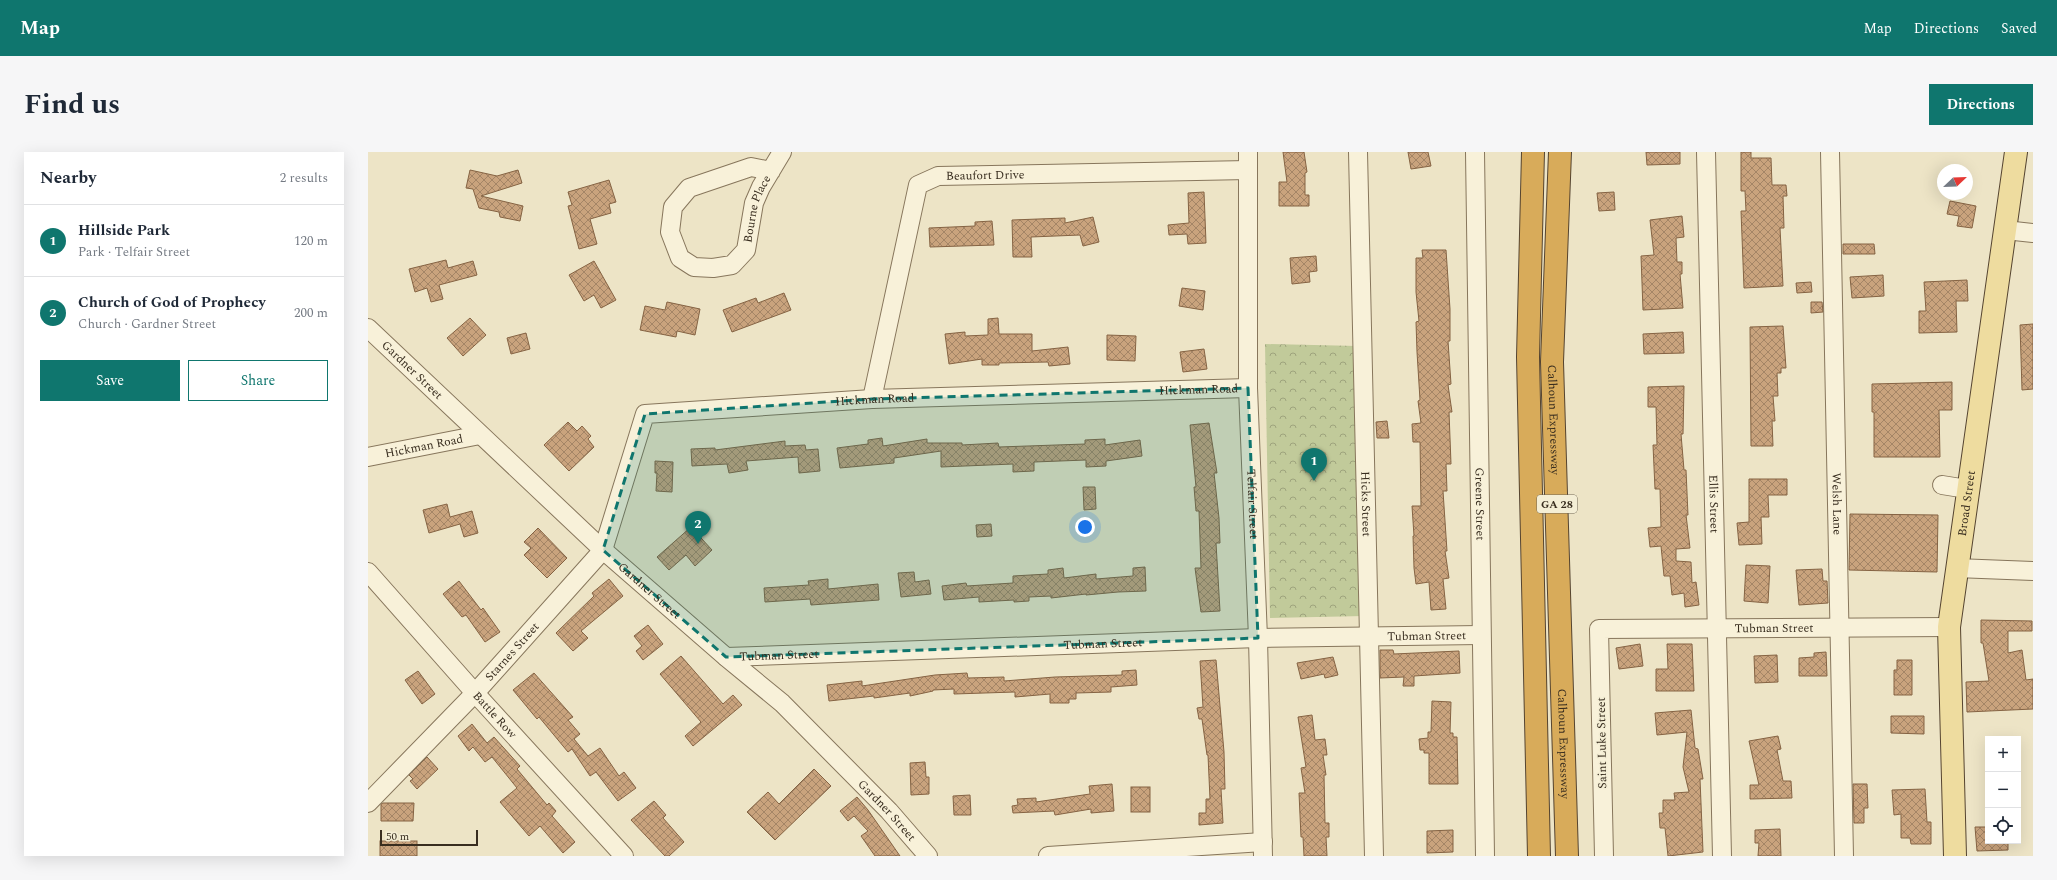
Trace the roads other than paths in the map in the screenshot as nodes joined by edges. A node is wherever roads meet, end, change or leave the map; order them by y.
1 (782, 152) edge
2 (1248, 152) edge
3 (1358, 152) edge
4 (1475, 152) edge
5 (1533, 152) edge
6 (1560, 152) edge
7 (1706, 152) edge
8 (1830, 152) edge
9 (2016, 152) edge
10 (1248, 170) junction
11 (771, 171) junction
12 (2005, 230) junction
13 (2033, 233) edge
14 (368, 328) edge
15 (1248, 388) junction
16 (872, 399) junction
17 (480, 435) junction
18 (368, 457) edge
19 (1942, 485) dead end
20 (1968, 489) junction
21 (603, 550) junction
22 (1956, 568) junction
23 (2033, 571) edge
24 (368, 572) edge
25 (1949, 627) junction
26 (1717, 628) junction
27 (1838, 628) junction
28 (1599, 630) joint
29 (1370, 635) junction
30 (1481, 635) junction
31 (1258, 638) junction
32 (726, 657) junction
33 (475, 693) junction
34 (368, 803) edge
35 (1263, 849) edge
36 (624, 856) edge
37 (928, 856) edge
38 (1048, 856) edge
39 (1374, 856) edge
40 (1485, 856) edge
41 (1539, 856) edge
42 (1567, 856) edge
43 (1604, 856) edge
44 (1722, 856) edge
45 (1844, 856) edge
46 (1955, 856) edge

1 - 11 street, Bourne Place
2 - 10 street, Telfair Street
3 - 29 street, Hicks Street
4 - 30 street, Greene Street
5 - 41 highway, Calhoun Expressway / GA 28
6 - 42 highway, Calhoun Expressway / GA 28
7 - 26 street, Ellis Street
8 - 27 street, Welsh Lane
9 - 12 main road, Broad Street
10 - 15 street, Telfair Street
10 - 16 street, Beaufort Drive
11 - 11 street, Bourne Place
12 - 13 street
12 - 20 main road, Broad Street
14 - 17 street, Gardner Street
15 - 16 street, Hickman Road
15 - 31 street, Telfair Street
16 - 21 street, Hickman Road
17 - 18 street, Hickman Road
17 - 21 street, Gardner Street
19 - 20 street
20 - 22 main road, Broad Street
21 - 32 street, Gardner Street
21 - 33 street, Starnes Street
22 - 23 street
22 - 25 main road, Broad Street
24 - 33 street, Battle Row
25 - 27 street, Tubman Street
25 - 46 main road, Broad Street
26 - 27 street, Tubman Street
26 - 28 street, Tubman Street
26 - 44 street, Ellis Street
27 - 45 street, Welsh Lane
28 - 43 street, Saint Luke Street
29 - 30 street, Tubman Street
29 - 31 street, Tubman Street
29 - 39 street, Hicks Street
30 - 40 street, Greene Street
31 - 32 street, Tubman Street
31 - 35 street, Telfair Street
32 - 37 street, Gardner Street
33 - 34 street, Starnes Street
33 - 36 street, Battle Row
35 - 38 street

